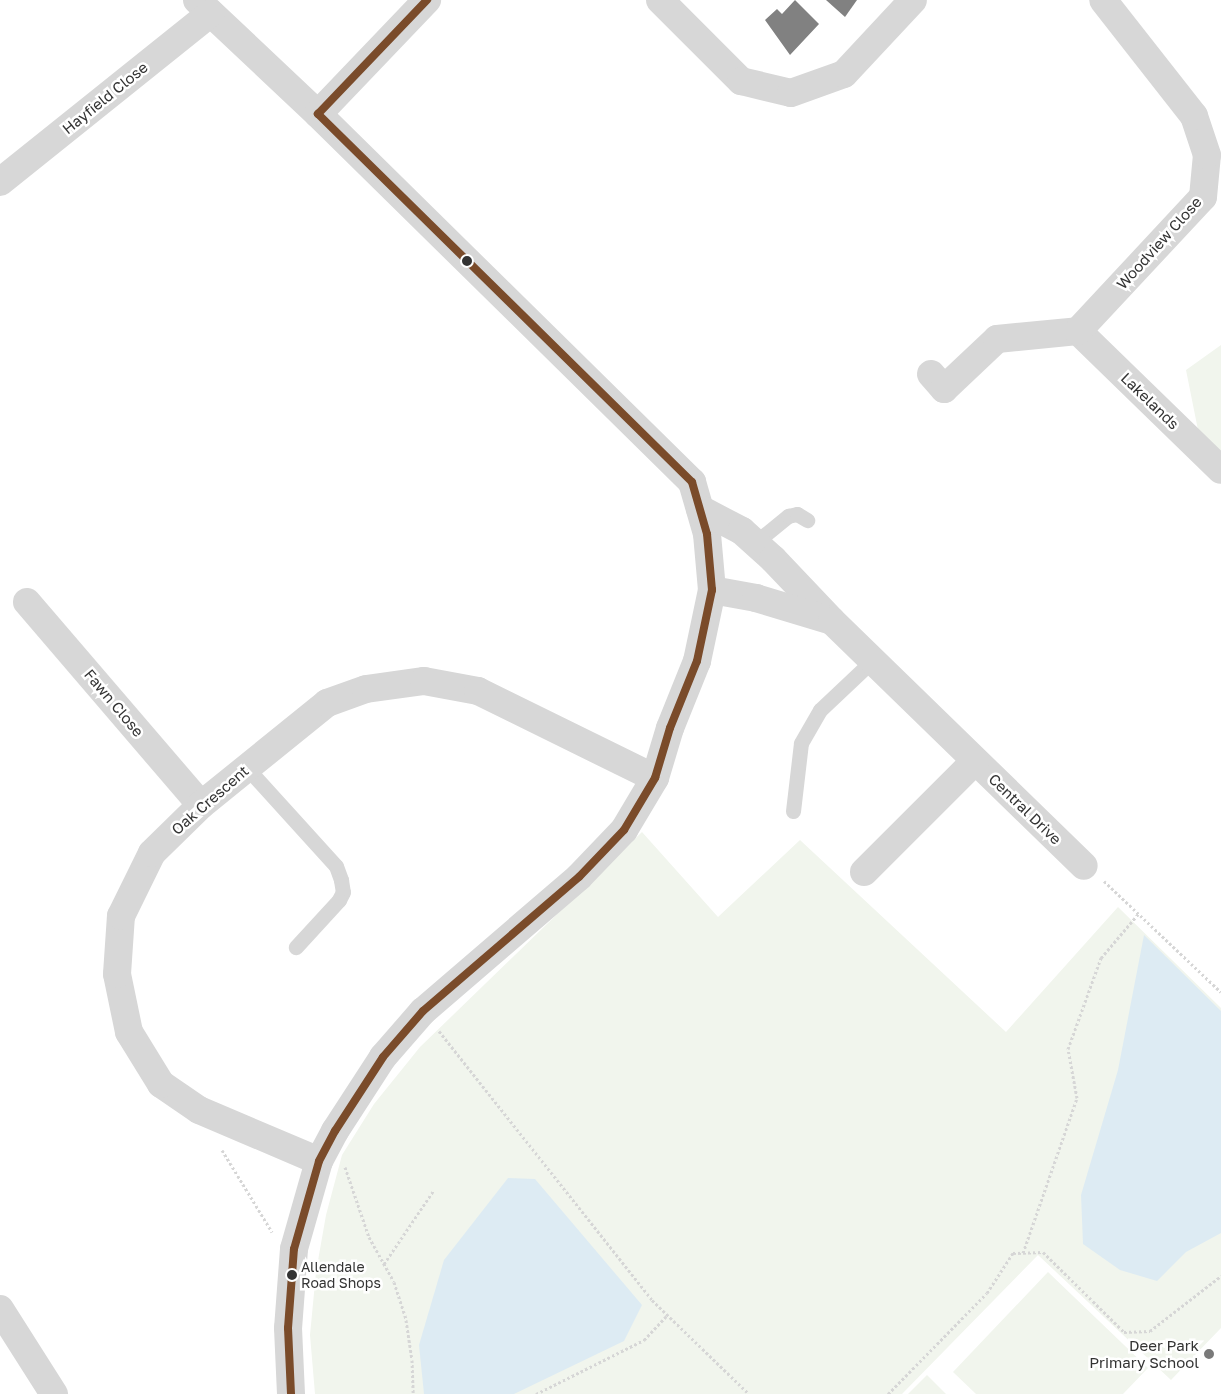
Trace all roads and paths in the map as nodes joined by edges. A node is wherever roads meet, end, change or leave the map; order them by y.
1 (427, 0) edge
2 (660, 0) edge
3 (913, 0) edge
4 (1102, 0) edge
5 (204, 7) edge
6 (318, 114) junction
7 (0, 182) edge
8 (1078, 331) junction
9 (931, 374) dead end
10 (1221, 470) edge
11 (700, 509) junction
12 (807, 520) dead end
13 (755, 543) junction
14 (712, 590) junction
15 (27, 602) dead end
16 (832, 622) junction
17 (872, 661) junction
18 (975, 761) junction
19 (248, 768) junction
20 (655, 778) junction
21 (201, 805) junction
22 (793, 811) dead end
23 (1084, 866) joint
24 (864, 872) dead end
25 (1139, 913) junction
26 (296, 947) dead end
27 (1221, 992) edge
28 (423, 1011) junction
29 (198, 1110) junction
30 (335, 1131) junction
31 (319, 1161) junction
32 (434, 1190) dead end
33 (1023, 1253) junction
34 (384, 1264) junction
35 (293, 1267) junction
36 (1221, 1276) edge
37 (0, 1309) edge
38 (668, 1314) junction
39 (54, 1394) edge
40 (291, 1394) edge
41 (412, 1394) edge
42 (536, 1394) edge
43 (749, 1394) edge
44 (888, 1394) edge

1 - 6 street
2 - 3 street
4 - 8 street, Woodview Close
5 - 6 street
5 - 7 street, Hayfield Close
6 - 11 street
8 - 9 street
8 - 10 street, Lakelands
11 - 13 street, Central Drive
11 - 14 street
12 - 13 lane
13 - 16 street, Central Drive
14 - 16 street, Central Drive
14 - 20 street
15 - 21 street, Fawn Close
16 - 17 street, Central Drive
17 - 18 street, Central Drive
17 - 22 lane
18 - 23 street, Central Drive
18 - 24 street
19 - 20 street, Oak Crescent
19 - 21 street, Oak Crescent
19 - 26 lane
20 - 28 street
21 - 29 street, Oak Crescent
23 - 25 path
25 - 27 path
25 - 33 path
28 - 30 street
28 - 38 path
29 - 31 street, Oak Crescent
29 - 35 path
30 - 31 street
30 - 34 path
31 - 35 street
32 - 34 path
33 - 36 path
33 - 44 path
34 - 41 path
35 - 40 street
37 - 39 street
38 - 42 path
38 - 43 path

